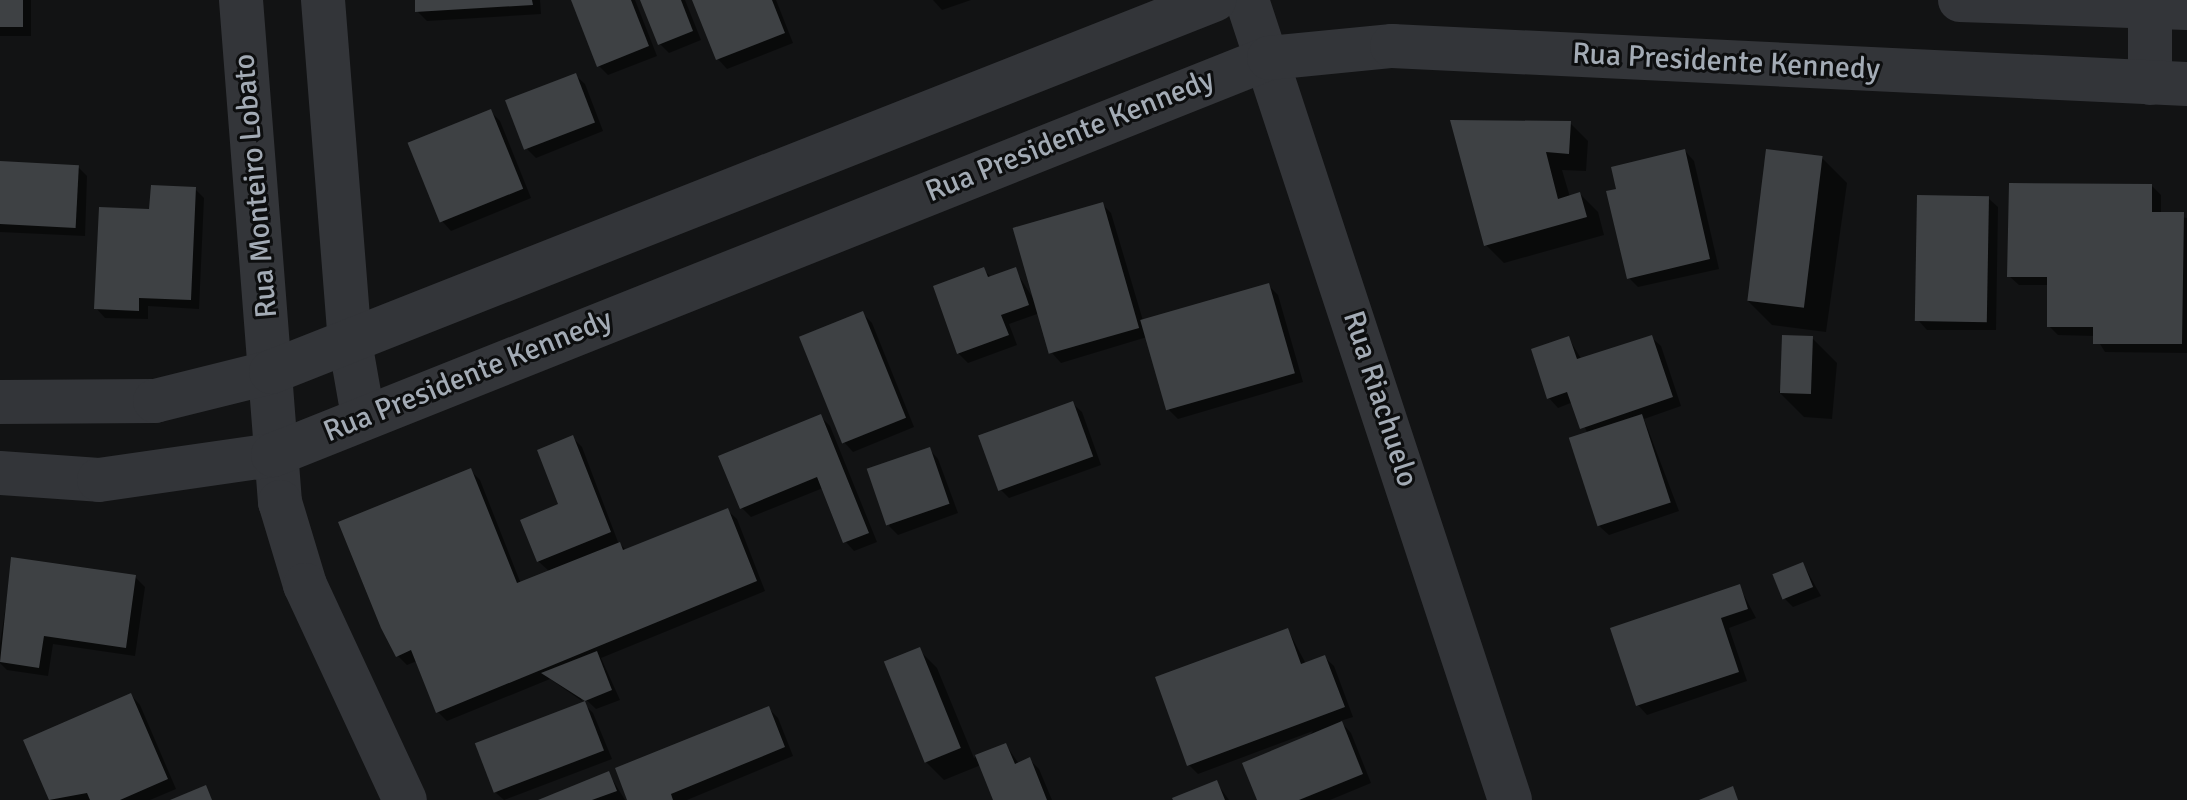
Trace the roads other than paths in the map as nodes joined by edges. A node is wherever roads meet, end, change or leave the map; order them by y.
1 (241, 0) edge
2 (323, 0) edge
3 (1214, 0) edge
4 (1247, 0) edge
5 (1960, 0) edge
6 (2162, 6) edge
7 (1269, 58) junction
8 (2168, 84) edge
9 (350, 342) junction
10 (271, 372) junction
11 (0, 402) edge
12 (363, 416) junction
13 (273, 455) junction
14 (0, 473) edge
15 (405, 800) edge
16 (1510, 800) edge

1 - 10 street, Rua Monteiro Lobato
2 - 9 street
3 - 9 street
4 - 7 street, Rua Riachuelo
5 - 6 street
6 - 8 street
7 - 8 street, Rua Presidente Kennedy
7 - 12 street, Rua Presidente Kennedy
7 - 16 street, Rua Riachuelo
9 - 10 street
9 - 12 street
10 - 11 street
10 - 13 street, Rua Monteiro Lobato
12 - 13 street, Rua Presidente Kennedy
13 - 14 street, Rua Presidente Kennedy
13 - 15 street, Rua Monteiro Lobato

